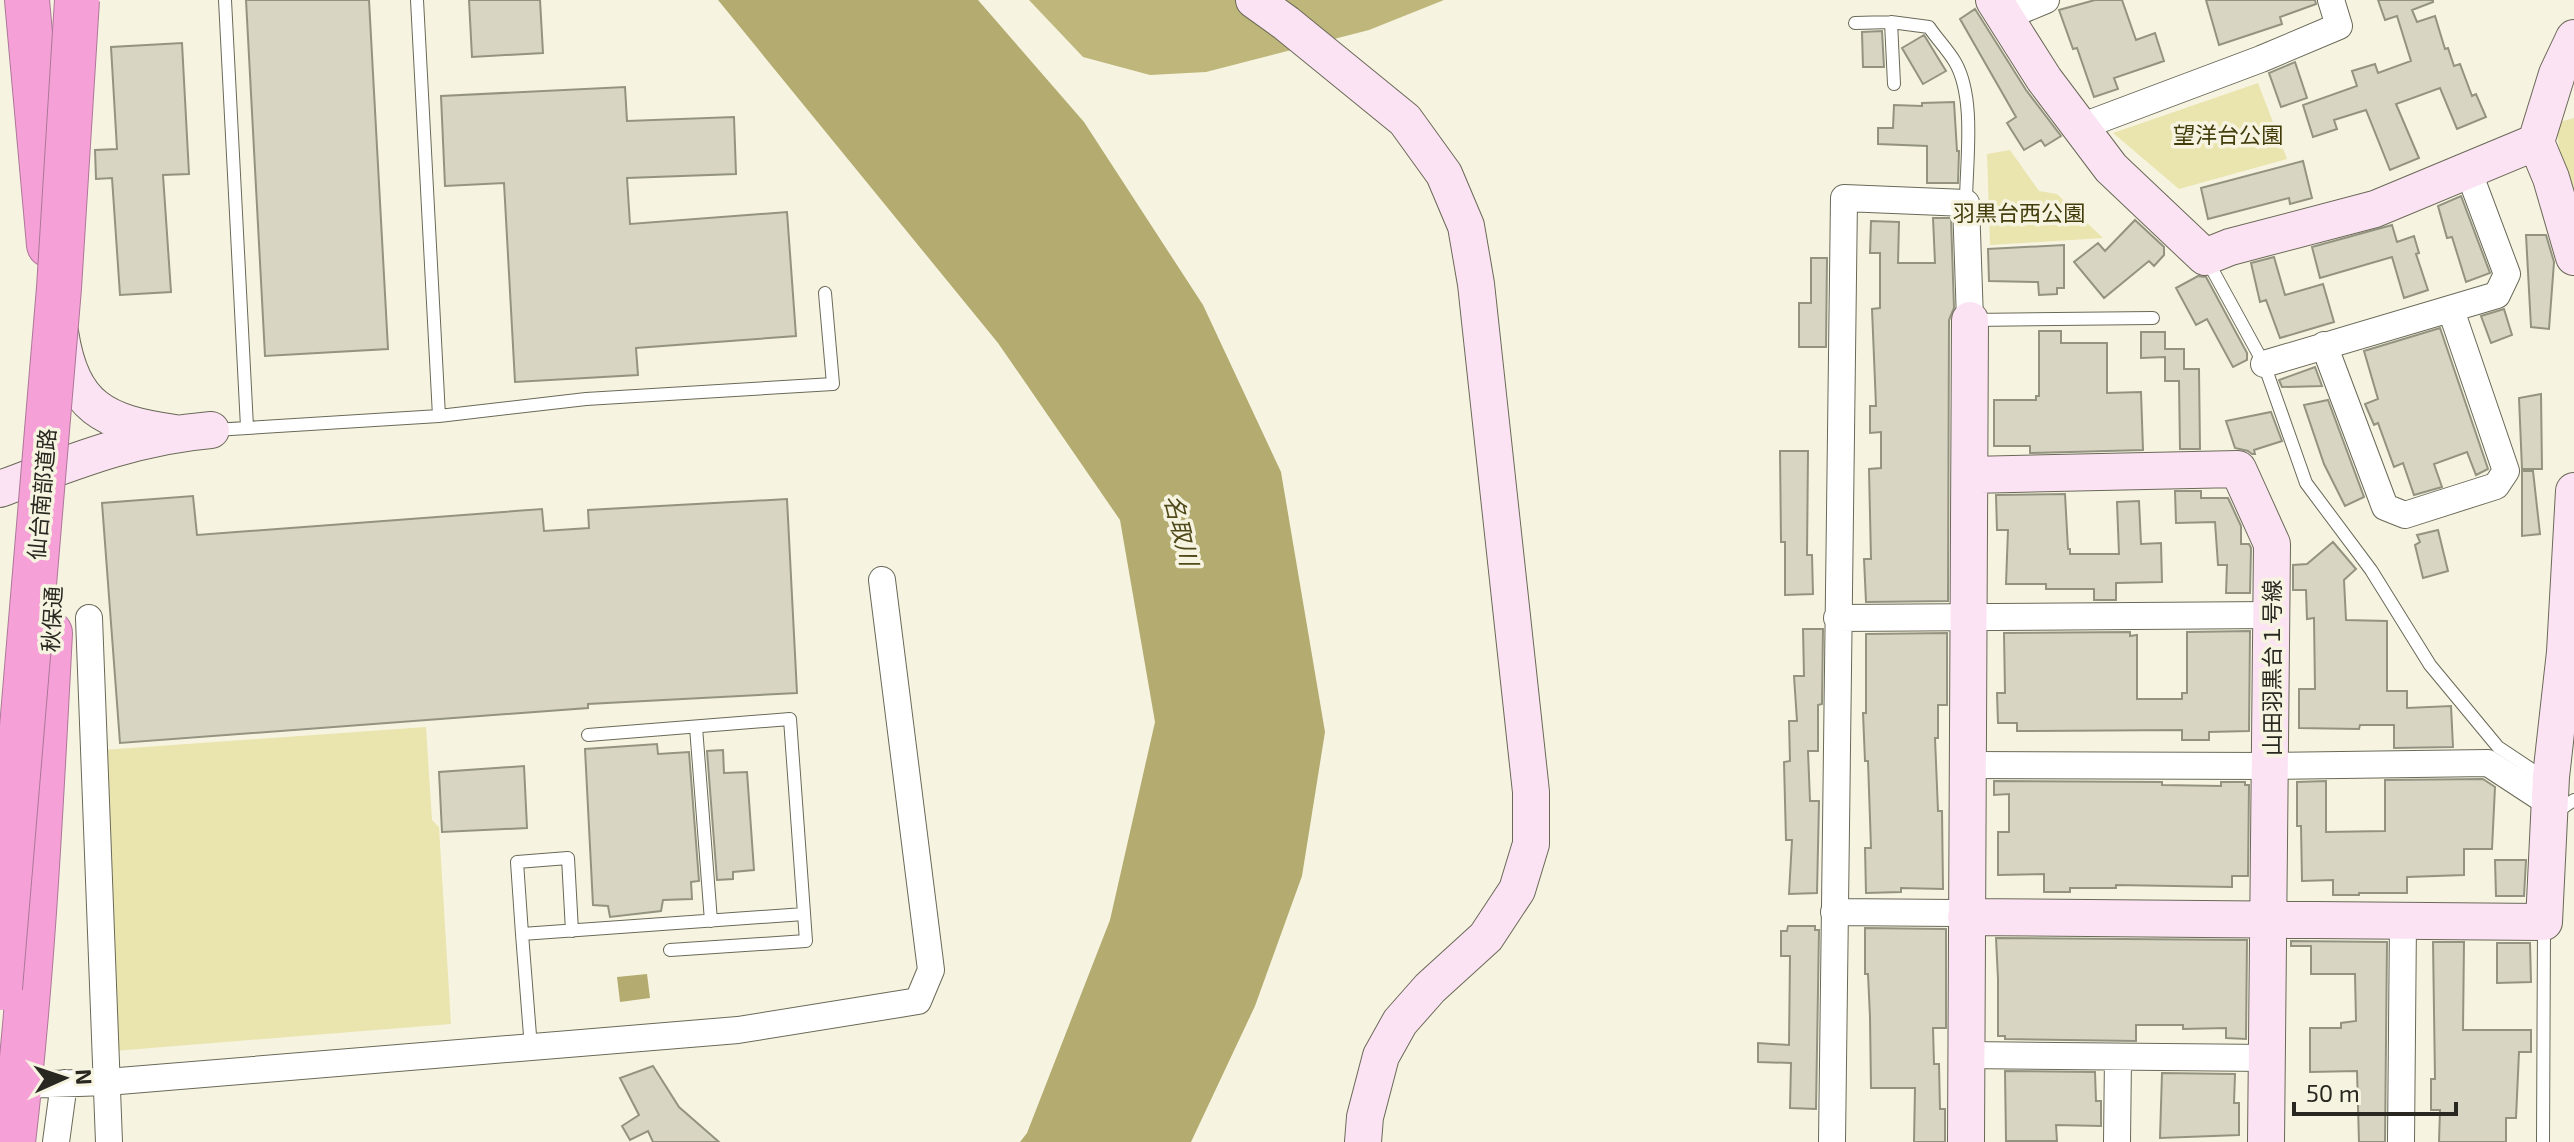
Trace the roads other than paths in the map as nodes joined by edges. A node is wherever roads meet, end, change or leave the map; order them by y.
1 (27, 0) edge
2 (77, 0) edge
3 (225, 0) edge
4 (417, 0) edge
5 (1254, 0) edge
6 (2046, 0) edge
7 (2331, 0) edge
8 (2000, 8) edge
9 (1891, 22) junction
10 (1855, 23) dead end
11 (2574, 38) edge
12 (1894, 84) dead end
13 (2080, 127) junction
14 (2536, 142) junction
15 (2468, 170) junction
16 (1966, 203) junction
17 (2205, 257) junction
18 (2574, 257) edge
19 (51, 271) junction
20 (825, 293) dead end
21 (2451, 310) junction
22 (2153, 318) dead end
23 (1970, 320) junction
24 (2324, 345) junction
25 (2264, 364) junction
26 (439, 416) junction
27 (247, 427) junction
28 (211, 430) joint
29 (175, 433) junction
30 (57, 467) junction
31 (1970, 475) junction
32 (0, 489) edge
33 (2574, 491) edge
34 (882, 580) dead end
35 (2271, 615) junction
36 (1969, 616) junction
37 (89, 618) dead end
38 (1837, 618) junction
39 (696, 727) junction
40 (588, 735) dead end
41 (1968, 765) junction
42 (2271, 766) junction
43 (2556, 799) edge
44 (1834, 912) junction
45 (804, 914) junction
46 (1966, 917) junction
47 (2268, 919) junction
48 (2403, 920) junction
49 (711, 921) junction
50 (2544, 922) junction
51 (572, 931) junction
52 (522, 934) junction
53 (670, 950) dead end
54 (0, 988) edge
55 (531, 1048) junction
56 (1966, 1055) junction
57 (2118, 1057) junction
58 (2268, 1058) junction
59 (107, 1082) junction
60 (64, 1083) junction
61 (10, 1085) edge
62 (13, 1142) edge
63 (56, 1142) edge
64 (109, 1142) edge
65 (1363, 1142) edge
66 (1832, 1142) edge
67 (1966, 1142) edge
68 (2117, 1142) edge
69 (2266, 1142) edge
70 (2401, 1142) edge
71 (2543, 1142) edge

1 - 19 highway, 秋保通
2 - 54 highway, 仙台南部道路, bridge
3 - 27 lane
4 - 26 lane
5 - 65 street
6 - 8 street
7 - 13 street
8 - 13 street
9 - 10 lane
9 - 12 lane
9 - 16 lane
11 - 14 street
13 - 17 street
14 - 15 street
14 - 18 street
15 - 17 street
15 - 21 street
16 - 23 street
16 - 38 street
17 - 25 lane
19 - 29 street
19 - 30 highway, 秋保通
20 - 26 lane
21 - 24 street
21 - 24 street
22 - 23 lane
23 - 31 street
24 - 25 street
25 - 43 lane
26 - 27 lane
27 - 28 lane
28 - 29 street
29 - 30 street
30 - 32 street
30 - 61 highway, 秋保通
31 - 35 street, 山田羽黒台１号線
31 - 36 street
33 - 43 street
34 - 55 street
35 - 36 street
35 - 42 street, 山田羽黒台１号線
36 - 38 street
36 - 41 street
37 - 59 street
38 - 44 street
39 - 40 lane
39 - 45 lane
39 - 49 lane
41 - 42 street
41 - 46 street
42 - 43 street
42 - 47 street, 山田羽黒台１号線
43 - 50 street
44 - 46 street
44 - 66 street
45 - 49 lane
45 - 53 lane
46 - 47 street
46 - 56 street
47 - 48 street
47 - 58 street, 山田羽黒台１号線
48 - 50 street
48 - 70 street
49 - 51 lane
50 - 71 lane
51 - 52 lane
51 - 52 lane
52 - 55 lane
55 - 59 street
56 - 57 street
56 - 67 street
57 - 58 street
57 - 68 street
58 - 69 street, 山田羽黒台１号線
59 - 60 street
59 - 64 street
60 - 61 street
60 - 63 street
61 - 62 highway, 秋保通

